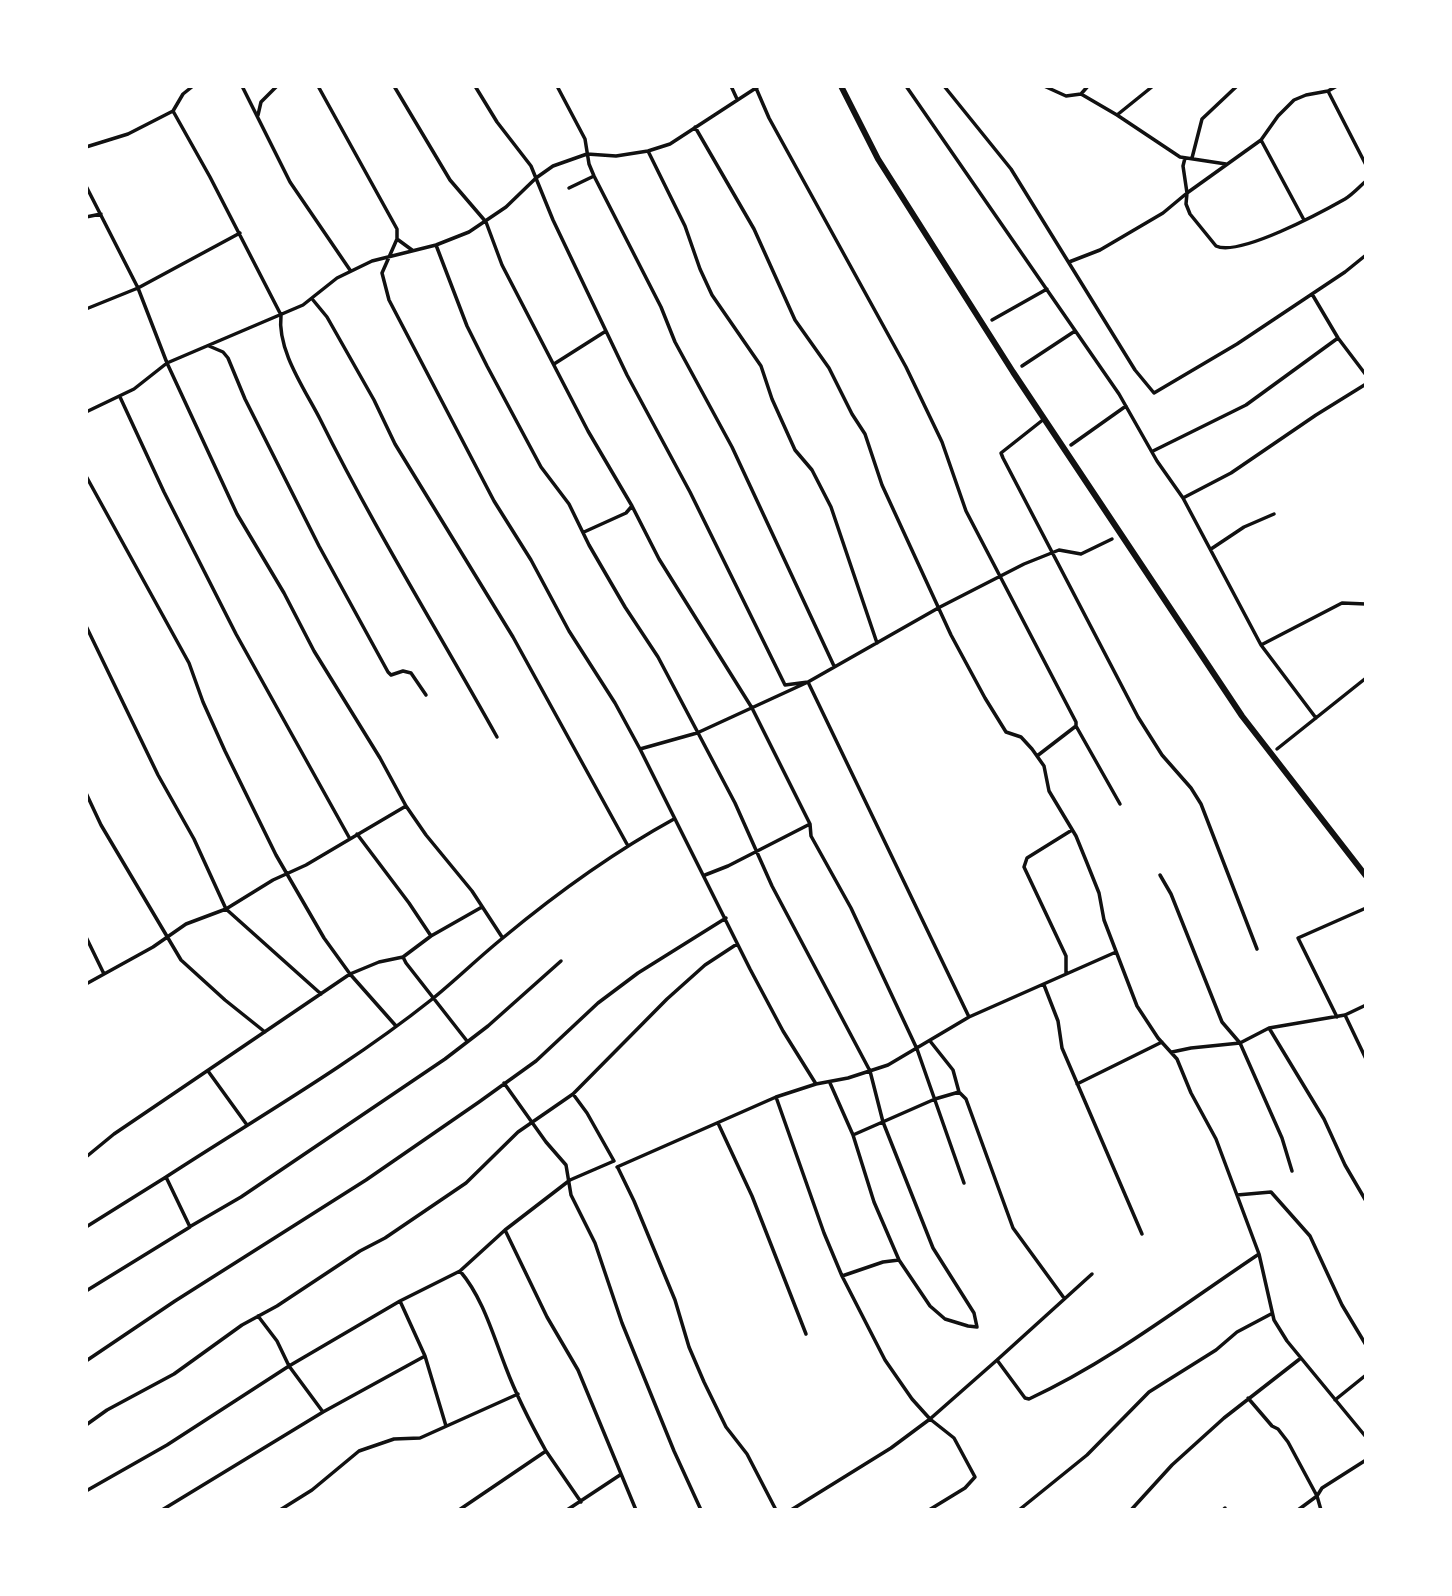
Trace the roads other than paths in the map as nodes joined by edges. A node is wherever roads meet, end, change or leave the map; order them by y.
1 (192, 86) edge
2 (242, 86) edge
3 (277, 86) edge
4 (318, 86) edge
5 (394, 86) edge
6 (475, 86) edge
7 (557, 86) edge
8 (731, 86) edge
9 (841, 86) edge
10 (906, 86) edge
11 (944, 86) edge
12 (1044, 86) edge
13 (1088, 86) edge
14 (1153, 86) edge
15 (1237, 86) edge
16 (1337, 86) edge
17 (757, 87) edge
18 (1328, 91) junction
19 (1081, 94) junction
20 (737, 99) junction
21 (173, 111) junction
22 (258, 115) junction
23 (1117, 115) junction
24 (695, 127) junction
25 (1261, 140) junction
26 (86, 147) edge
27 (648, 151) junction
28 (587, 154) junction
29 (1185, 158) junction
30 (1192, 158) junction
31 (1216, 164) junction
32 (1226, 164) junction
33 (1366, 165) edge
34 (1217, 171) junction
35 (594, 176) junction
36 (536, 178) junction
37 (1366, 181) edge
38 (86, 187) edge
39 (569, 188) dead end
40 (1187, 193) junction
41 (101, 214) junction
42 (86, 217) edge
43 (1304, 219) junction
44 (486, 222) junction
45 (240, 233) junction
46 (397, 239) junction
47 (436, 245) junction
48 (412, 250) junction
49 (391, 254) junction
50 (1366, 256) edge
51 (1069, 262) junction
52 (350, 270) junction
53 (138, 288) junction
54 (1047, 289) junction
55 (1312, 294) junction
56 (312, 299) junction
57 (86, 309) edge
58 (281, 315) junction
59 (992, 320) dead end
60 (606, 331) junction
61 (1075, 331) junction
62 (1338, 338) junction
63 (209, 346) junction
64 (167, 363) junction
65 (554, 364) junction
66 (1022, 366) dead end
67 (1366, 375) edge
68 (1366, 384) edge
69 (120, 397) junction
70 (1126, 407) junction
71 (86, 412) edge
72 (1044, 419) junction
73 (1071, 444) dead end
74 (1153, 451) junction
75 (86, 476) edge
76 (1183, 498) junction
77 (632, 506) junction
78 (1274, 514) dead end
79 (584, 532) junction
80 (1112, 539) dead end
81 (1211, 549) junction
82 (1054, 552) junction
83 (999, 577) junction
84 (1366, 604) edge
85 (940, 607) junction
86 (86, 626) edge
87 (877, 643) junction
88 (1261, 645) junction
89 (834, 666) junction
90 (1366, 678) edge
91 (808, 682) junction
92 (426, 695) dead end
93 (752, 708) junction
94 (1316, 718) junction
95 (1076, 726) junction
96 (697, 733) junction
97 (498, 737) dead end
98 (640, 749) junction
99 (1277, 749) dead end
100 (1037, 755) junction
101 (86, 793) edge
102 (1120, 804) dead end
103 (407, 806) junction
104 (674, 819) junction
105 (810, 824) junction
106 (1072, 830) junction
107 (357, 834) junction
108 (350, 839) junction
109 (628, 846) junction
110 (757, 852) junction
111 (287, 874) junction
112 (704, 875) junction
113 (1160, 875) dead end
114 (1366, 876) edge
115 (482, 907) junction
116 (1366, 908) edge
117 (226, 909) junction
118 (726, 918) junction
119 (431, 936) junction
120 (86, 937) edge
121 (167, 937) junction
122 (502, 938) junction
123 (737, 944) junction
124 (1257, 949) dead end
125 (1115, 951) junction
126 (404, 957) junction
127 (561, 961) dead end
128 (1066, 973) junction
129 (104, 974) junction
130 (350, 974) junction
131 (86, 984) edge
132 (1044, 985) junction
133 (321, 994) junction
134 (433, 998) junction
135 (1366, 1005) edge
136 (1345, 1015) junction
137 (969, 1017) junction
138 (1337, 1017) junction
139 (396, 1026) junction
140 (1269, 1028) junction
141 (265, 1032) junction
142 (467, 1041) junction
143 (930, 1041) junction
144 (1162, 1042) junction
145 (1240, 1043) junction
146 (918, 1049) junction
147 (1172, 1052) junction
148 (1366, 1059) edge
149 (208, 1071) junction
150 (870, 1071) junction
151 (504, 1083) junction
152 (830, 1083) junction
153 (816, 1084) junction
154 (1077, 1084) junction
155 (959, 1092) junction
156 (573, 1094) junction
157 (776, 1097) junction
158 (935, 1099) junction
159 (883, 1122) junction
160 (718, 1123) junction
161 (533, 1124) junction
162 (247, 1125) junction
163 (853, 1135) junction
164 (86, 1157) edge
165 (614, 1161) junction
166 (617, 1167) junction
167 (1292, 1171) dead end
168 (166, 1177) junction
169 (570, 1180) junction
170 (964, 1183) dead end
171 (1237, 1195) junction
172 (1366, 1201) edge
173 (86, 1227) edge
174 (190, 1227) junction
175 (505, 1230) junction
176 (1142, 1234) dead end
177 (1259, 1254) junction
178 (899, 1260) junction
179 (460, 1270) junction
180 (1092, 1275) dead end
181 (842, 1276) junction
182 (86, 1291) edge
183 (1065, 1298) junction
184 (400, 1301) junction
185 (1272, 1314) junction
186 (258, 1316) junction
187 (806, 1334) dead end
188 (1366, 1345) edge
189 (425, 1356) junction
190 (1301, 1358) junction
191 (997, 1360) junction
192 (86, 1361) edge
193 (289, 1366) junction
194 (1366, 1375) edge
195 (517, 1394) junction
196 (1248, 1398) junction
197 (1335, 1400) junction
198 (323, 1412) junction
199 (930, 1419) junction
200 (86, 1425) edge
201 (446, 1426) junction
202 (1366, 1437) edge
203 (546, 1451) junction
204 (1366, 1460) edge
205 (620, 1475) junction
206 (86, 1491) edge
207 (1317, 1496) junction
208 (581, 1502) junction
209 (162, 1510) edge
210 (280, 1510) edge
211 (459, 1510) edge
212 (567, 1510) edge
213 (636, 1510) edge
214 (701, 1510) edge
215 (776, 1510) edge
216 (791, 1510) edge
217 (929, 1510) edge
218 (1019, 1510) edge
219 (1131, 1510) edge
220 (1298, 1510) edge
221 (1321, 1510) edge

1 - 21 street
2 - 22 street
3 - 22 street
4 - 46 street
5 - 44 street
6 - 36 street
7 - 28 street
8 - 20 street
9 - 72 main road
10 - 54 street
11 - 51 street
12 - 19 street
13 - 19 street
14 - 23 street
15 - 30 street
16 - 18 street
17 - 20 street
17 - 83 street
18 - 25 street
18 - 33 street
19 - 23 street
20 - 24 street
21 - 26 street
21 - 45 street
22 - 52 street
23 - 29 street
24 - 27 street
24 - 85 street
25 - 32 street
25 - 43 street
27 - 28 street
27 - 87 street
28 - 35 street
28 - 36 street
29 - 30 street
29 - 40 street
30 - 31 street
31 - 32 street
31 - 34 street
32 - 34 street
34 - 40 street
35 - 39 street
35 - 89 street
36 - 44 street
36 - 60 street
37 - 43 street
38 - 41 street
40 - 43 street
40 - 51 street
41 - 42 street
41 - 53 street
44 - 47 street
44 - 65 street
45 - 53 street
45 - 58 street
46 - 48 street
46 - 49 street
47 - 48 street
47 - 79 street
48 - 49 street
49 - 52 street
49 - 98 street
50 - 55 street
51 - 55 street
52 - 56 street
53 - 57 street
53 - 64 street
54 - 59 street
54 - 61 street
55 - 62 street
56 - 58 street
56 - 109 street
58 - 63 street
58 - 97 street
60 - 65 street
60 - 91 street
61 - 66 street
61 - 70 street
62 - 67 street
62 - 74 street
63 - 64 street
63 - 92 street
64 - 69 street
64 - 103 street
65 - 77 street
68 - 76 street
69 - 71 street
69 - 108 street
70 - 73 street
70 - 74 street
72 - 82 street
72 - 114 main road
74 - 76 street
75 - 111 street
76 - 81 street
77 - 79 street
77 - 93 street
78 - 81 street
79 - 96 street
80 - 82 street
81 - 88 street
82 - 83 street
82 - 124 street
83 - 85 street
83 - 95 street
84 - 88 street
85 - 87 street
85 - 100 street
86 - 117 street
87 - 89 street
88 - 94 street
89 - 91 street
90 - 94 street
91 - 93 street
91 - 137 street
93 - 96 street
93 - 105 street
94 - 99 street
95 - 100 street
95 - 102 street
96 - 98 street
96 - 110 street
98 - 104 street
100 - 106 street
101 - 121 street
103 - 107 street
103 - 115 street
104 - 109 street
104 - 112 street
105 - 110 street
105 - 146 street
106 - 125 street
106 - 128 street
107 - 108 street
107 - 119 street
108 - 111 street
109 - 122 street
110 - 112 street
110 - 150 street
111 - 117 street
111 - 130 street
112 - 118 street
113 - 145 street
115 - 119 street
115 - 122 street
116 - 138 street
117 - 121 street
117 - 133 street
118 - 123 street
118 - 151 street
119 - 126 street
120 - 129 street
121 - 129 street
121 - 141 street
122 - 134 street
123 - 153 street
123 - 156 street
125 - 128 street
125 - 144 street
126 - 130 street
126 - 134 street
127 - 142 street
128 - 132 street
129 - 131 street
130 - 133 street
130 - 139 street
132 - 137 street
132 - 154 street
133 - 141 street
134 - 139 street
134 - 142 street
135 - 136 street
136 - 138 street
136 - 148 street
137 - 143 street
138 - 140 street
139 - 162 street
140 - 145 street
140 - 172 street
141 - 149 street
142 - 174 street
143 - 146 street
143 - 155 street
144 - 147 street
144 - 154 street
145 - 147 street
145 - 167 street
146 - 150 street
146 - 158 street
147 - 171 street
149 - 162 street
149 - 164 street
150 - 152 street
150 - 159 street
151 - 161 street
151 - 192 street
152 - 153 street
152 - 163 street
153 - 157 street
154 - 176 street
155 - 158 street
155 - 183 street
156 - 161 street
156 - 165 street
157 - 160 street
157 - 181 street
158 - 159 street
158 - 170 street
159 - 163 street
159 - 178 street
160 - 166 street
160 - 187 street
161 - 169 street
161 - 186 street
162 - 168 street
163 - 178 street
165 - 166 street
165 - 169 street
166 - 215 street
168 - 173 street
168 - 174 street
169 - 175 street
169 - 214 street
171 - 177 street
171 - 188 street
174 - 182 street
175 - 179 street
175 - 205 street
177 - 185 street
177 - 191 street
178 - 181 street
179 - 184 street
179 - 195 street
180 - 183 street
181 - 199 street
183 - 191 street
184 - 189 street
184 - 193 street
185 - 190 street
185 - 218 street
186 - 193 street
186 - 200 street
189 - 198 street
189 - 201 street
190 - 196 street
190 - 197 street
191 - 199 street
193 - 198 street
193 - 206 street
194 - 197 street
195 - 201 street
195 - 203 street
196 - 207 street
196 - 219 street
197 - 202 street
198 - 209 street
199 - 216 street
199 - 217 street
201 - 210 street
203 - 208 street
203 - 211 street
204 - 207 street
205 - 208 street
205 - 213 street
207 - 220 street
207 - 221 street
208 - 212 street

